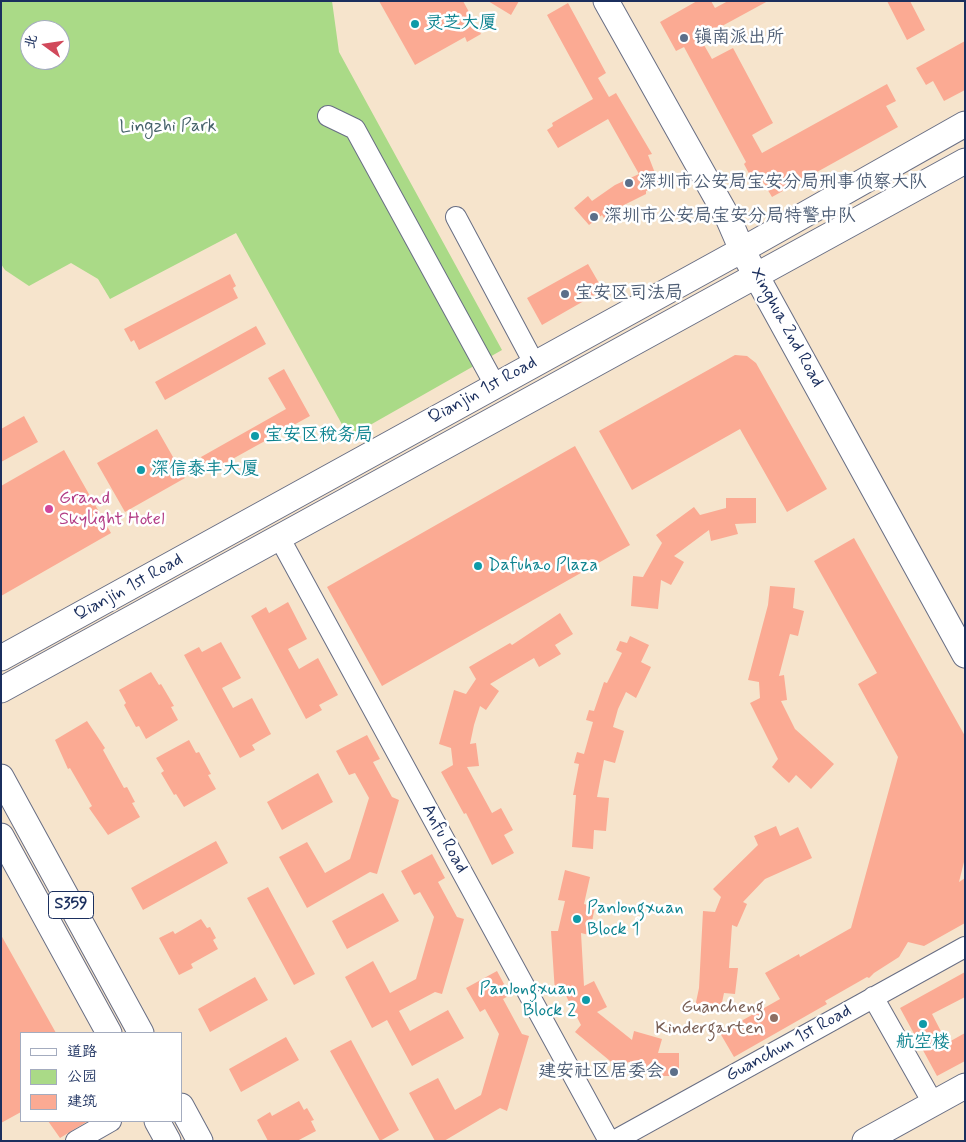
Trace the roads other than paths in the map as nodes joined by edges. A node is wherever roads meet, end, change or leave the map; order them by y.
1 (606, 1) edge
2 (328, 116) dead end
3 (965, 124) edge
4 (965, 160) edge
5 (456, 216) dead end
6 (742, 250) junction
7 (757, 275) junction
8 (534, 363) junction
9 (494, 384) junction
10 (279, 537) junction
11 (149, 578) junction
12 (160, 603) junction
13 (965, 655) edge
14 (1, 658) edge
15 (1, 690) edge
16 (1, 777) edge
17 (1, 836) edge
18 (965, 946) edge
19 (873, 997) junction
20 (108, 1032) edge
21 (140, 1032) edge
22 (965, 1086) edge
23 (965, 1102) edge
24 (933, 1103) junction
25 (182, 1108) edge
26 (109, 1122) edge
27 (158, 1122) edge
28 (76, 1141) edge
29 (168, 1141) edge
30 (200, 1141) edge
31 (609, 1141) edge
32 (614, 1141) edge
33 (864, 1141) edge
34 (895, 1141) edge

1 - 6 main road, Xinghua 2nd Road
2 - 9 street
3 - 6 main road, Qianjin 1st Road
4 - 7 main road, Qianjin 1st Road
5 - 8 street
6 - 7 main road, Xinghua 2nd Road
6 - 8 main road, Qianjin 1st Road
7 - 10 main road, Qianjin 1st Road
7 - 13 main road, Xinghua 2nd Road
8 - 9 main road, Qianjin 1st Road
9 - 11 main road, Qianjin 1st Road
10 - 12 main road, Qianjin 1st Road
10 - 31 street, Anfu Road
11 - 12 main road
11 - 14 main road, Qianjin 1st Road
12 - 15 main road, Qianjin 1st Road
16 - 21 main road, S359
17 - 20 main road, S359
18 - 19 street, Guanchun 1st Road
19 - 24 street
19 - 32 street, Guanchun 1st Road
22 - 24 main road
23 - 34 main road
24 - 33 main road
25 - 30 main road
26 - 28 street
27 - 29 main road

